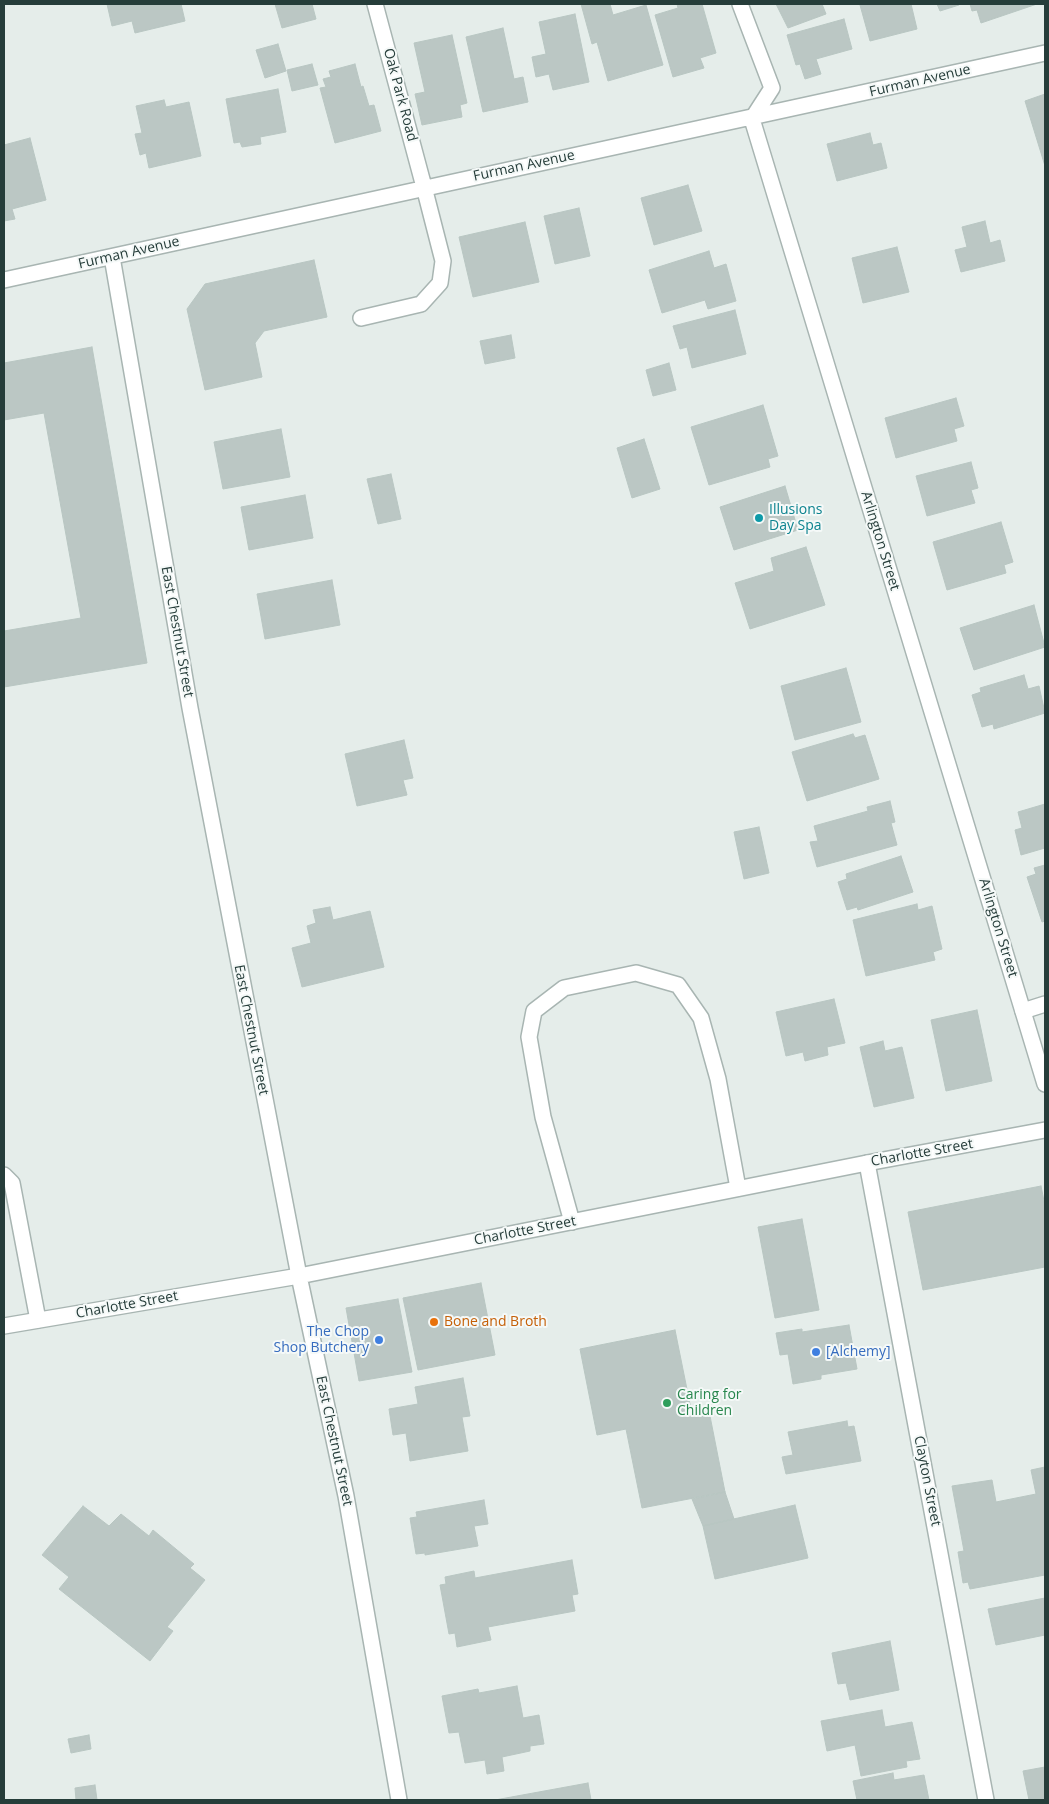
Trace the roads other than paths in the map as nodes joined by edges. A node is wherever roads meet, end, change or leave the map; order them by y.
1 (375, 4) edge
2 (740, 4) edge
3 (1045, 53) edge
4 (752, 119) junction
5 (424, 187) junction
6 (112, 257) junction
7 (4, 280) edge
8 (361, 318) dead end
9 (1045, 1004) edge
10 (1023, 1010) junction
11 (1045, 1084) edge
12 (1045, 1130) edge
13 (867, 1163) junction
14 (4, 1175) edge
15 (738, 1188) junction
16 (572, 1222) junction
17 (299, 1276) junction
18 (38, 1320) junction
19 (4, 1326) edge
20 (399, 1800) edge
21 (986, 1800) edge

1 - 5 street, Oak Park Road
2 - 4 street
3 - 4 street, Furman Avenue
4 - 5 street, Furman Avenue
4 - 10 street, Arlington Street
5 - 6 street, Furman Avenue
5 - 8 street, Oak Park Road
6 - 7 street, Furman Avenue
6 - 17 street, East Chestnut Street
9 - 10 street
10 - 11 street, Arlington Street
12 - 13 street, Charlotte Street
13 - 15 street, Charlotte Street
13 - 21 street, Clayton Street
14 - 18 street
15 - 16 street, Charlotte Street
15 - 16 street
16 - 17 street, Charlotte Street
17 - 18 street, Charlotte Street
17 - 20 street, East Chestnut Street
18 - 19 street, Charlotte Street

